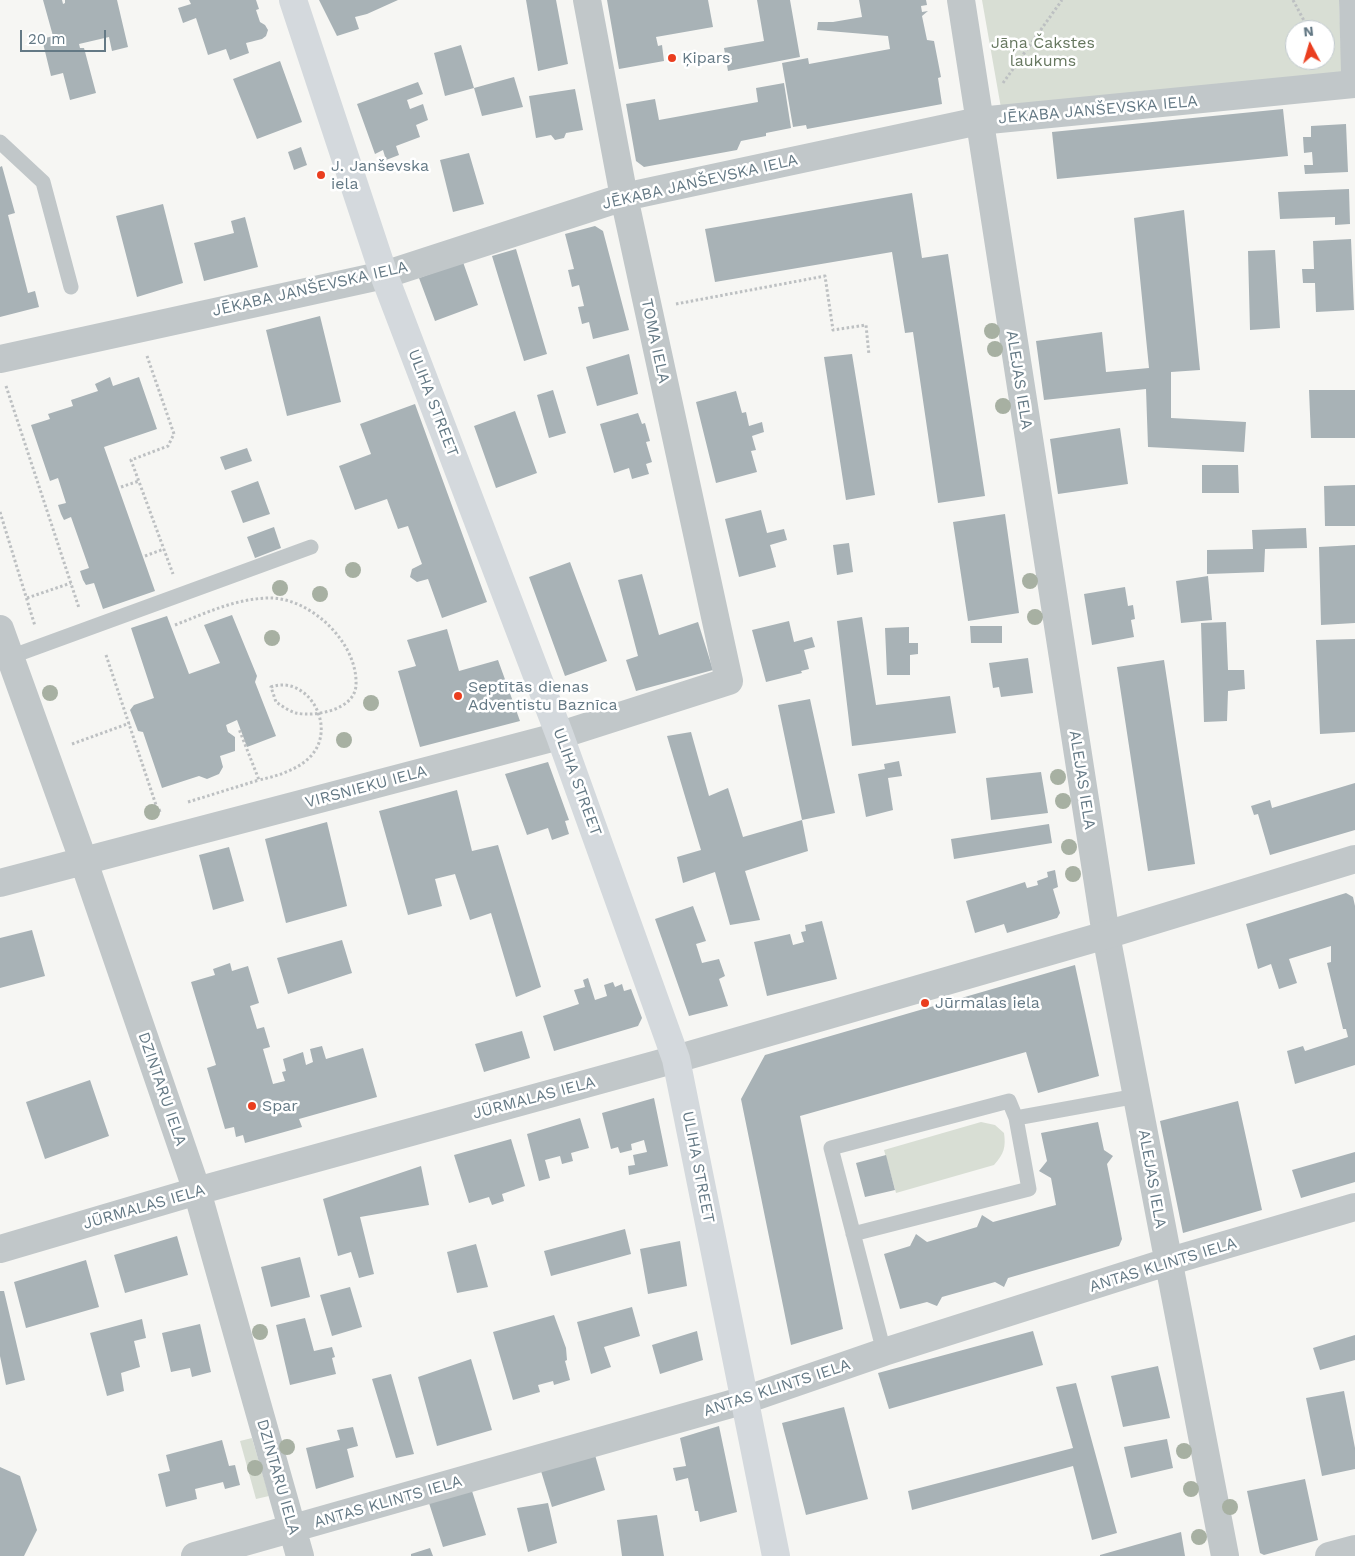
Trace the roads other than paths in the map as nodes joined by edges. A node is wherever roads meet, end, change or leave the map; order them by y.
1 (293, 0) edge
2 (587, 0) edge
3 (961, 0) edge
4 (1353, 0) edge
5 (1355, 72) edge
6 (1355, 84) edge
7 (980, 121) junction
8 (0, 142) edge
9 (624, 196) junction
10 (384, 275) junction
11 (71, 287) dead end
12 (3, 372) edge
13 (311, 547) dead end
14 (0, 629) edge
15 (10, 656) junction
16 (729, 681) joint
17 (560, 736) junction
18 (1355, 859) edge
19 (84, 862) junction
20 (0, 884) edge
21 (1106, 935) junction
22 (676, 1059) junction
23 (1138, 1096) junction
24 (1016, 1118) junction
25 (197, 1191) junction
26 (1355, 1208) edge
27 (853, 1234) junction
28 (0, 1249) edge
29 (1167, 1262) junction
30 (884, 1352) junction
31 (744, 1400) junction
32 (293, 1528) junction
33 (1355, 1549) edge
34 (195, 1556) edge
35 (300, 1556) edge
36 (776, 1556) edge
37 (1225, 1556) edge
38 (1329, 1556) edge

1 - 10 main road, ULIHA STREET
2 - 9 street, TOMA IELA
3 - 7 street, ALEJAS IELA
4 - 5 street
6 - 7 street, JĒKABA JANŠEVSKA IELA
7 - 9 street, JĒKABA JANŠEVSKA IELA
7 - 21 street, ALEJAS IELA
8 - 11 lane
9 - 10 street, JĒKABA JANŠEVSKA IELA
9 - 16 street, TOMA IELA
10 - 12 street, JĒKABA JANŠEVSKA IELA
10 - 17 main road, ULIHA STREET
13 - 15 lane
14 - 15 street, DZINTARU IELA
15 - 19 street, DZINTARU IELA
16 - 17 street, VIRSNIEKU IELA
17 - 19 street, VIRSNIEKU IELA
17 - 22 main road, ULIHA STREET
18 - 21 street, JŪRMALAS IELA
19 - 20 street, VIRSNIEKU IELA
19 - 25 street, DZINTARU IELA
21 - 22 street, JŪRMALAS IELA
21 - 23 street, ALEJAS IELA
22 - 25 street, JŪRMALAS IELA
22 - 31 main road, ULIHA STREET
23 - 24 lane
23 - 29 street, ALEJAS IELA
24 - 27 lane
24 - 27 lane
25 - 28 street, JŪRMALAS IELA
25 - 32 street, DZINTARU IELA
26 - 29 street, ANTAS KLINTS IELA
27 - 30 lane
29 - 30 street, ANTAS KLINTS IELA
29 - 37 street, ALEJAS IELA
30 - 31 street, ANTAS KLINTS IELA
31 - 32 street, ANTAS KLINTS IELA
31 - 36 main road, ULIHA STREET
32 - 34 street, ANTAS KLINTS IELA
32 - 35 street, DZINTARU IELA
33 - 38 street

